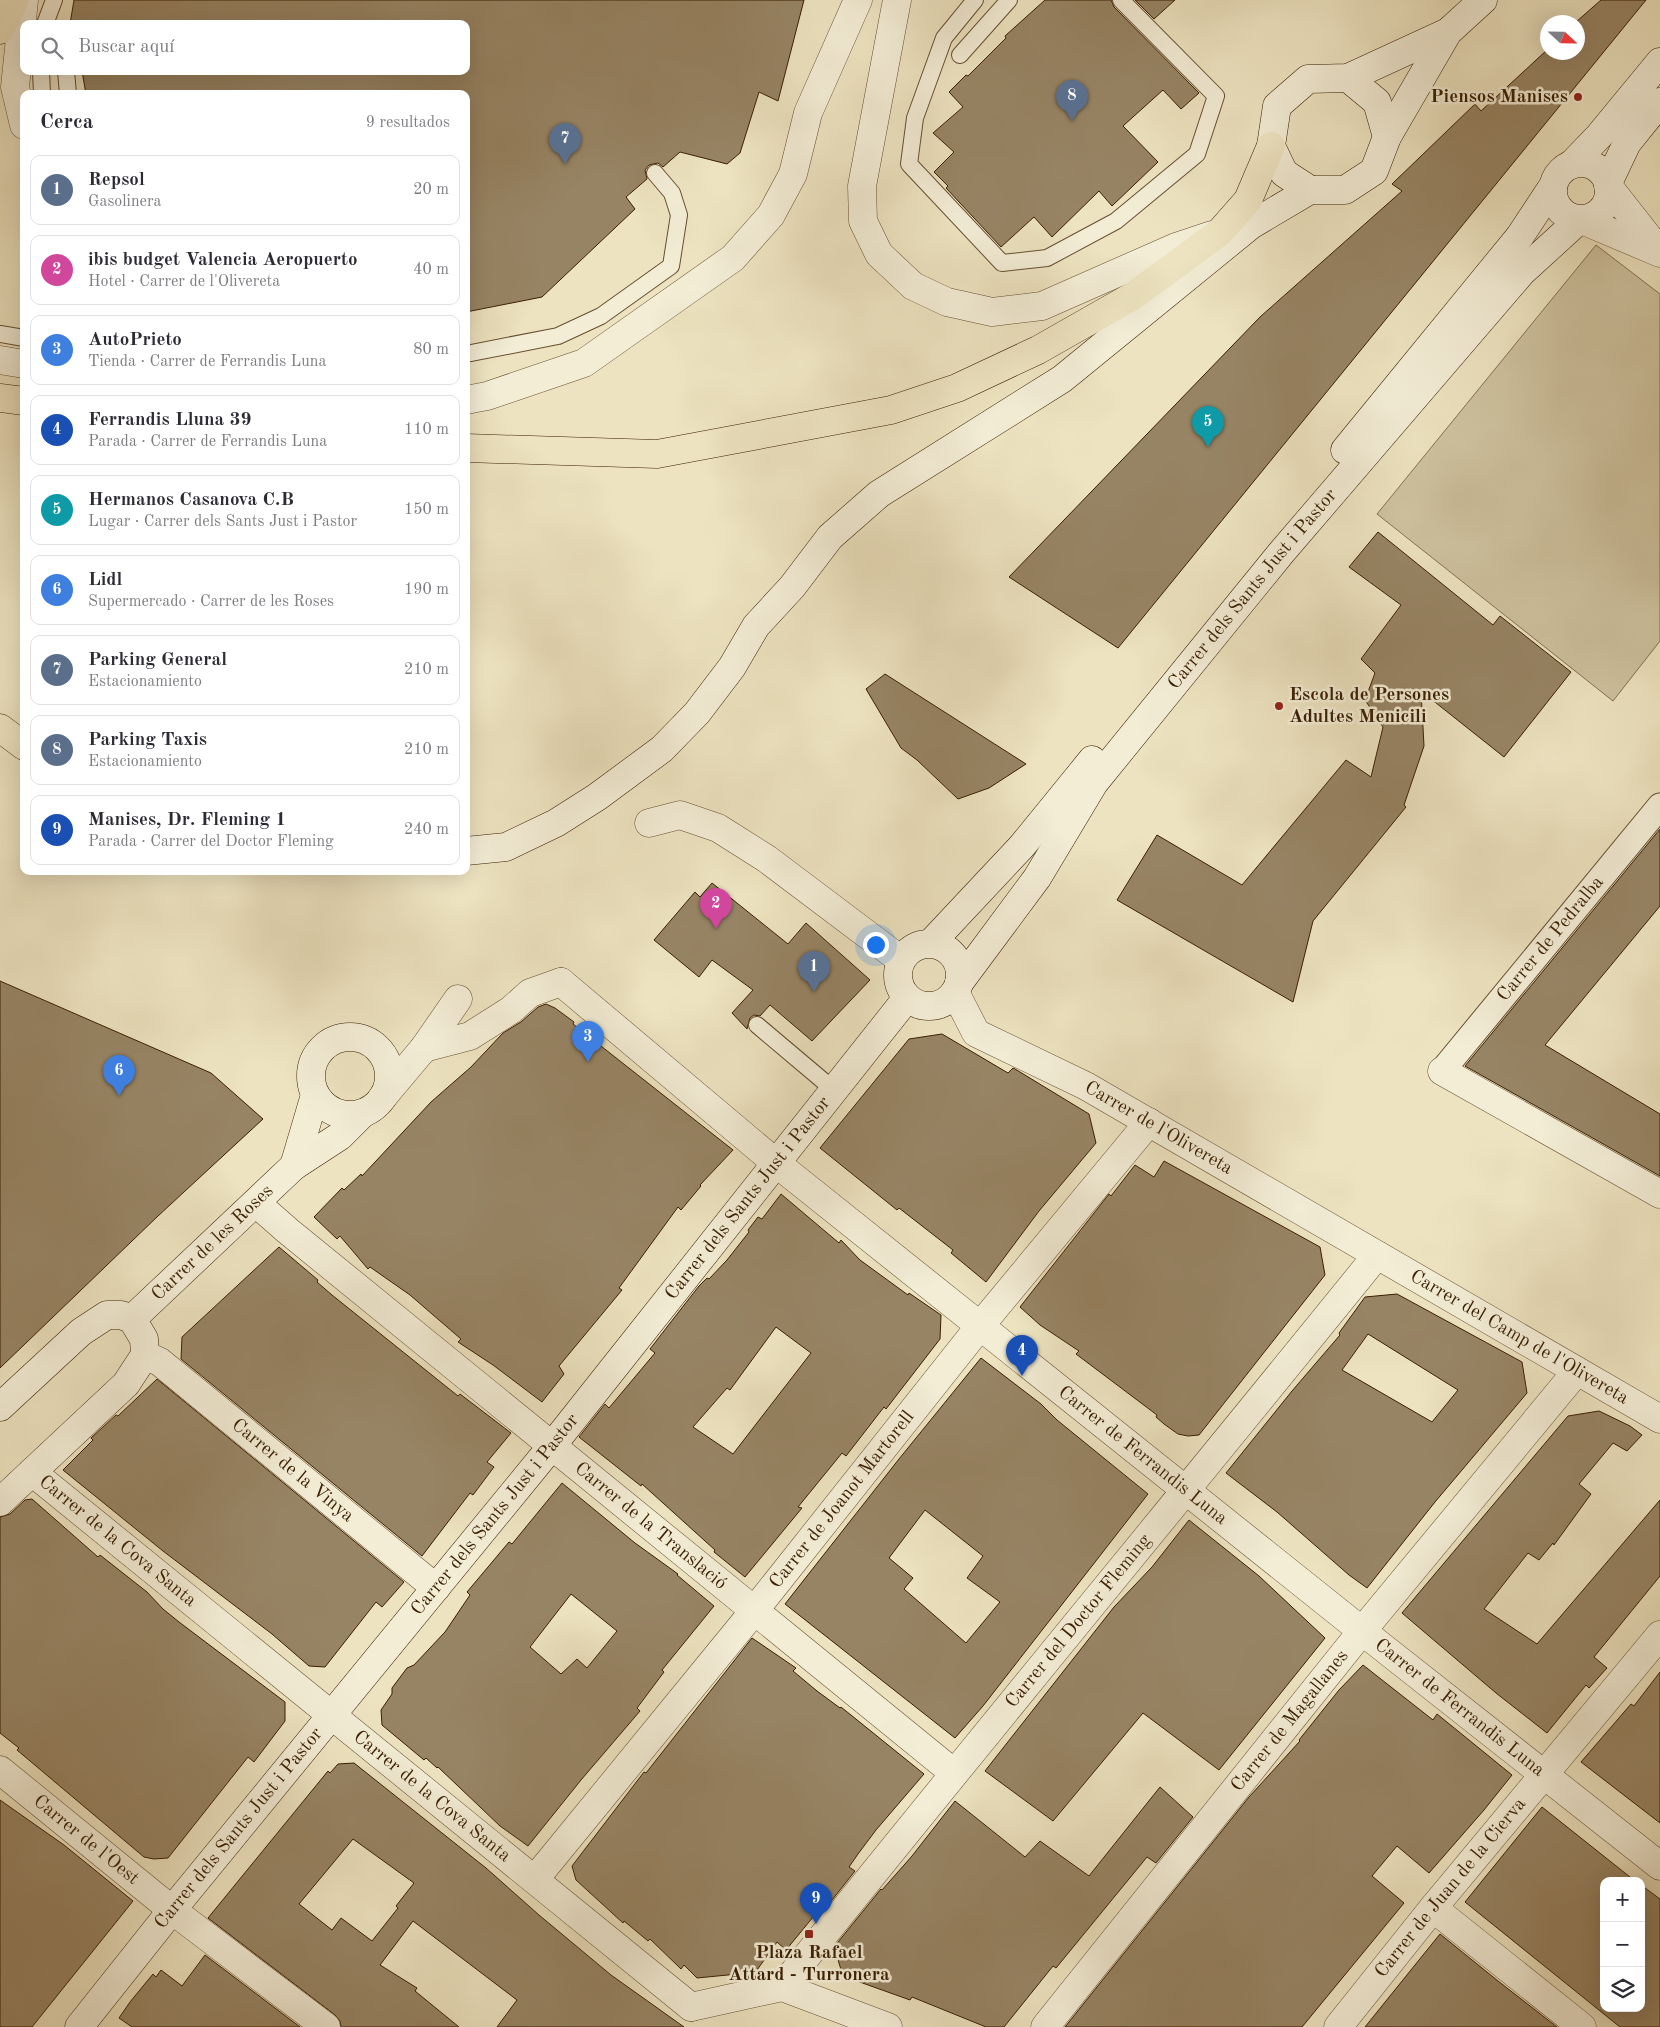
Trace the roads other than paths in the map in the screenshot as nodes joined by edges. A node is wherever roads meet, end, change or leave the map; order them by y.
1 (15, 0) edge
2 (24, 0) edge
3 (54, 0) edge
4 (858, 0) edge
5 (897, 0) edge
6 (975, 0) edge
7 (1009, 0) edge
8 (1121, 0) edge
9 (1482, 0) edge
10 (22, 20) edge
11 (47, 20) edge
12 (0, 30) edge
13 (1448, 32) junction
14 (20, 39) edge
15 (960, 55) dead end
16 (1660, 62) edge
17 (41, 75) edge
18 (66, 75) edge
19 (1348, 78) junction
20 (42, 90) edge
21 (68, 90) edge
22 (1660, 102) edge
23 (20, 109) edge
24 (1387, 138) junction
25 (1271, 146) junction
26 (1571, 165) junction
27 (655, 174) dead end
28 (1608, 184) junction
29 (1553, 186) junction
30 (1310, 190) junction
31 (1581, 220) junction
32 (1219, 233) junction
33 (1660, 252) edge
34 (0, 334) edge
35 (20, 337) edge
36 (470, 353) edge
37 (0, 360) edge
38 (20, 363) edge
39 (0, 398) edge
40 (470, 399) edge
41 (20, 400) edge
42 (470, 448) edge
43 (0, 728) edge
44 (20, 743) edge
45 (1660, 806) edge
46 (649, 823) dead end
47 (470, 851) edge
48 (931, 943) junction
49 (901, 960) junction
50 (957, 987) junction
51 (907, 998) junction
52 (458, 999) dead end
53 (757, 1025) dead end
54 (424, 1048) junction
55 (1442, 1070) joint
56 (834, 1090) junction
57 (315, 1095) junction
58 (372, 1106) junction
59 (1148, 1122) junction
60 (776, 1163) junction
61 (294, 1166) junction
62 (1660, 1194) edge
63 (256, 1202) junction
64 (1378, 1255) junction
65 (132, 1320) junction
66 (980, 1326) junction
67 (145, 1355) junction
68 (1577, 1371) junction
69 (0, 1407) edge
70 (1660, 1420) edge
71 (551, 1447) junction
72 (32, 1472) junction
73 (1187, 1490) junction
74 (0, 1502) edge
75 (436, 1588) junction
76 (754, 1611) junction
77 (1362, 1631) junction
78 (1660, 1634) edge
79 (332, 1715) junction
80 (0, 1770) edge
81 (954, 1772) junction
82 (1544, 1776) junction
83 (1660, 1866) edge
84 (536, 1879) junction
85 (1433, 1908) junction
86 (172, 1910) junction
87 (782, 1988) junction
88 (691, 2017) edge
89 (79, 2027) edge
90 (326, 2027) edge
91 (888, 2027) edge
92 (1045, 2027) edge
93 (1338, 2027) edge
94 (1582, 2027) edge

1 - 12 highway
2 - 10 street
3 - 11 lane
4 - 40 street
5 - 32 street
6 - 8 lane
7 - 15 lane
9 - 13 street
13 - 19 street
13 - 24 street
14 - 23 street
16 - 26 street
17 - 20 lane
18 - 21 lane
19 - 24 street
19 - 25 street
22 - 28 street
24 - 30 street
25 - 30 street
25 - 32 highway
26 - 28 street
26 - 29 street
27 - 36 lane
28 - 31 street
28 - 33 street
29 - 31 street
29 - 48 street, Carrer dels Sants Just i Pastor
30 - 47 street
31 - 33 street
31 - 50 street, Carrer dels Sants Just i Pastor
32 - 42 highway
34 - 35 lane
37 - 38 street
39 - 41 highway
43 - 44 highway
45 - 55 street, Carrer de Pedralba
46 - 49 street
48 - 49 street
48 - 50 street
49 - 51 street
50 - 51 street
50 - 59 street, Carrer de l'Olivereta
51 - 56 street, Carrer dels Sants Just i Pastor
52 - 54 street, Carrer de les Roses
53 - 56 lane
54 - 58 street, Carrer de les Roses
54 - 60 street, Carrer de Ferrandis Luna
55 - 62 street
56 - 60 street, Carrer dels Sants Just i Pastor
57 - 58 street
57 - 58 street, Carrer de les Roses
57 - 61 street, Carrer de les Roses
58 - 61 street, Carrer de les Roses
59 - 64 street, Carrer de l'Olivereta
59 - 66 street, Carrer de Joanot Martorell
60 - 66 street, Carrer de Ferrandis Luna
60 - 71 street, Carrer dels Sants Just i Pastor
61 - 63 street, Carrer de les Roses
63 - 65 street, Carrer de les Roses
63 - 71 street, Carrer de la Translació
64 - 68 street, Carrer del Camp de l'Olivereta
64 - 73 street, Carrer del Doctor Fleming
65 - 67 street
65 - 69 street
66 - 73 street, Carrer de Ferrandis Luna
66 - 76 street, Carrer de Joanot Martorell
67 - 72 street
67 - 75 street, Carrer de la Vinya
68 - 70 street, Carrer del Camp de l'Olivereta
68 - 77 street, Carrer de Magallanes
71 - 75 street, Carrer dels Sants Just i Pastor
71 - 76 street, Carrer de la Translació
72 - 74 street
72 - 79 street, Carrer de la Cova Santa
73 - 77 street, Carrer de Ferrandis Luna
73 - 81 street, Carrer del Doctor Fleming
75 - 79 street, Carrer dels Sants Just i Pastor
76 - 81 street, Carrer de la Translació
76 - 84 street, Carrer de Joanot Martorell
77 - 82 street, Carrer de Ferrandis Luna
77 - 92 street, Carrer de Magallanes
78 - 82 street, Carrer de Juan de la Cierva
79 - 84 street, Carrer de la Cova Santa
79 - 86 street, Carrer dels Sants Just i Pastor
80 - 86 street, Carrer de l'Oest
81 - 87 street, Carrer del Doctor Fleming
82 - 83 street, Carrer de Ferrandis Luna
82 - 85 street, Carrer de Juan de la Cierva
84 - 88 street, Carrer de la Cova Santa
85 - 93 street, Carrer de Juan de la Cierva
85 - 94 street
86 - 89 street, Carrer dels Sants Just i Pastor
86 - 90 street, Carrer de l'Oest
87 - 88 street
87 - 91 street

